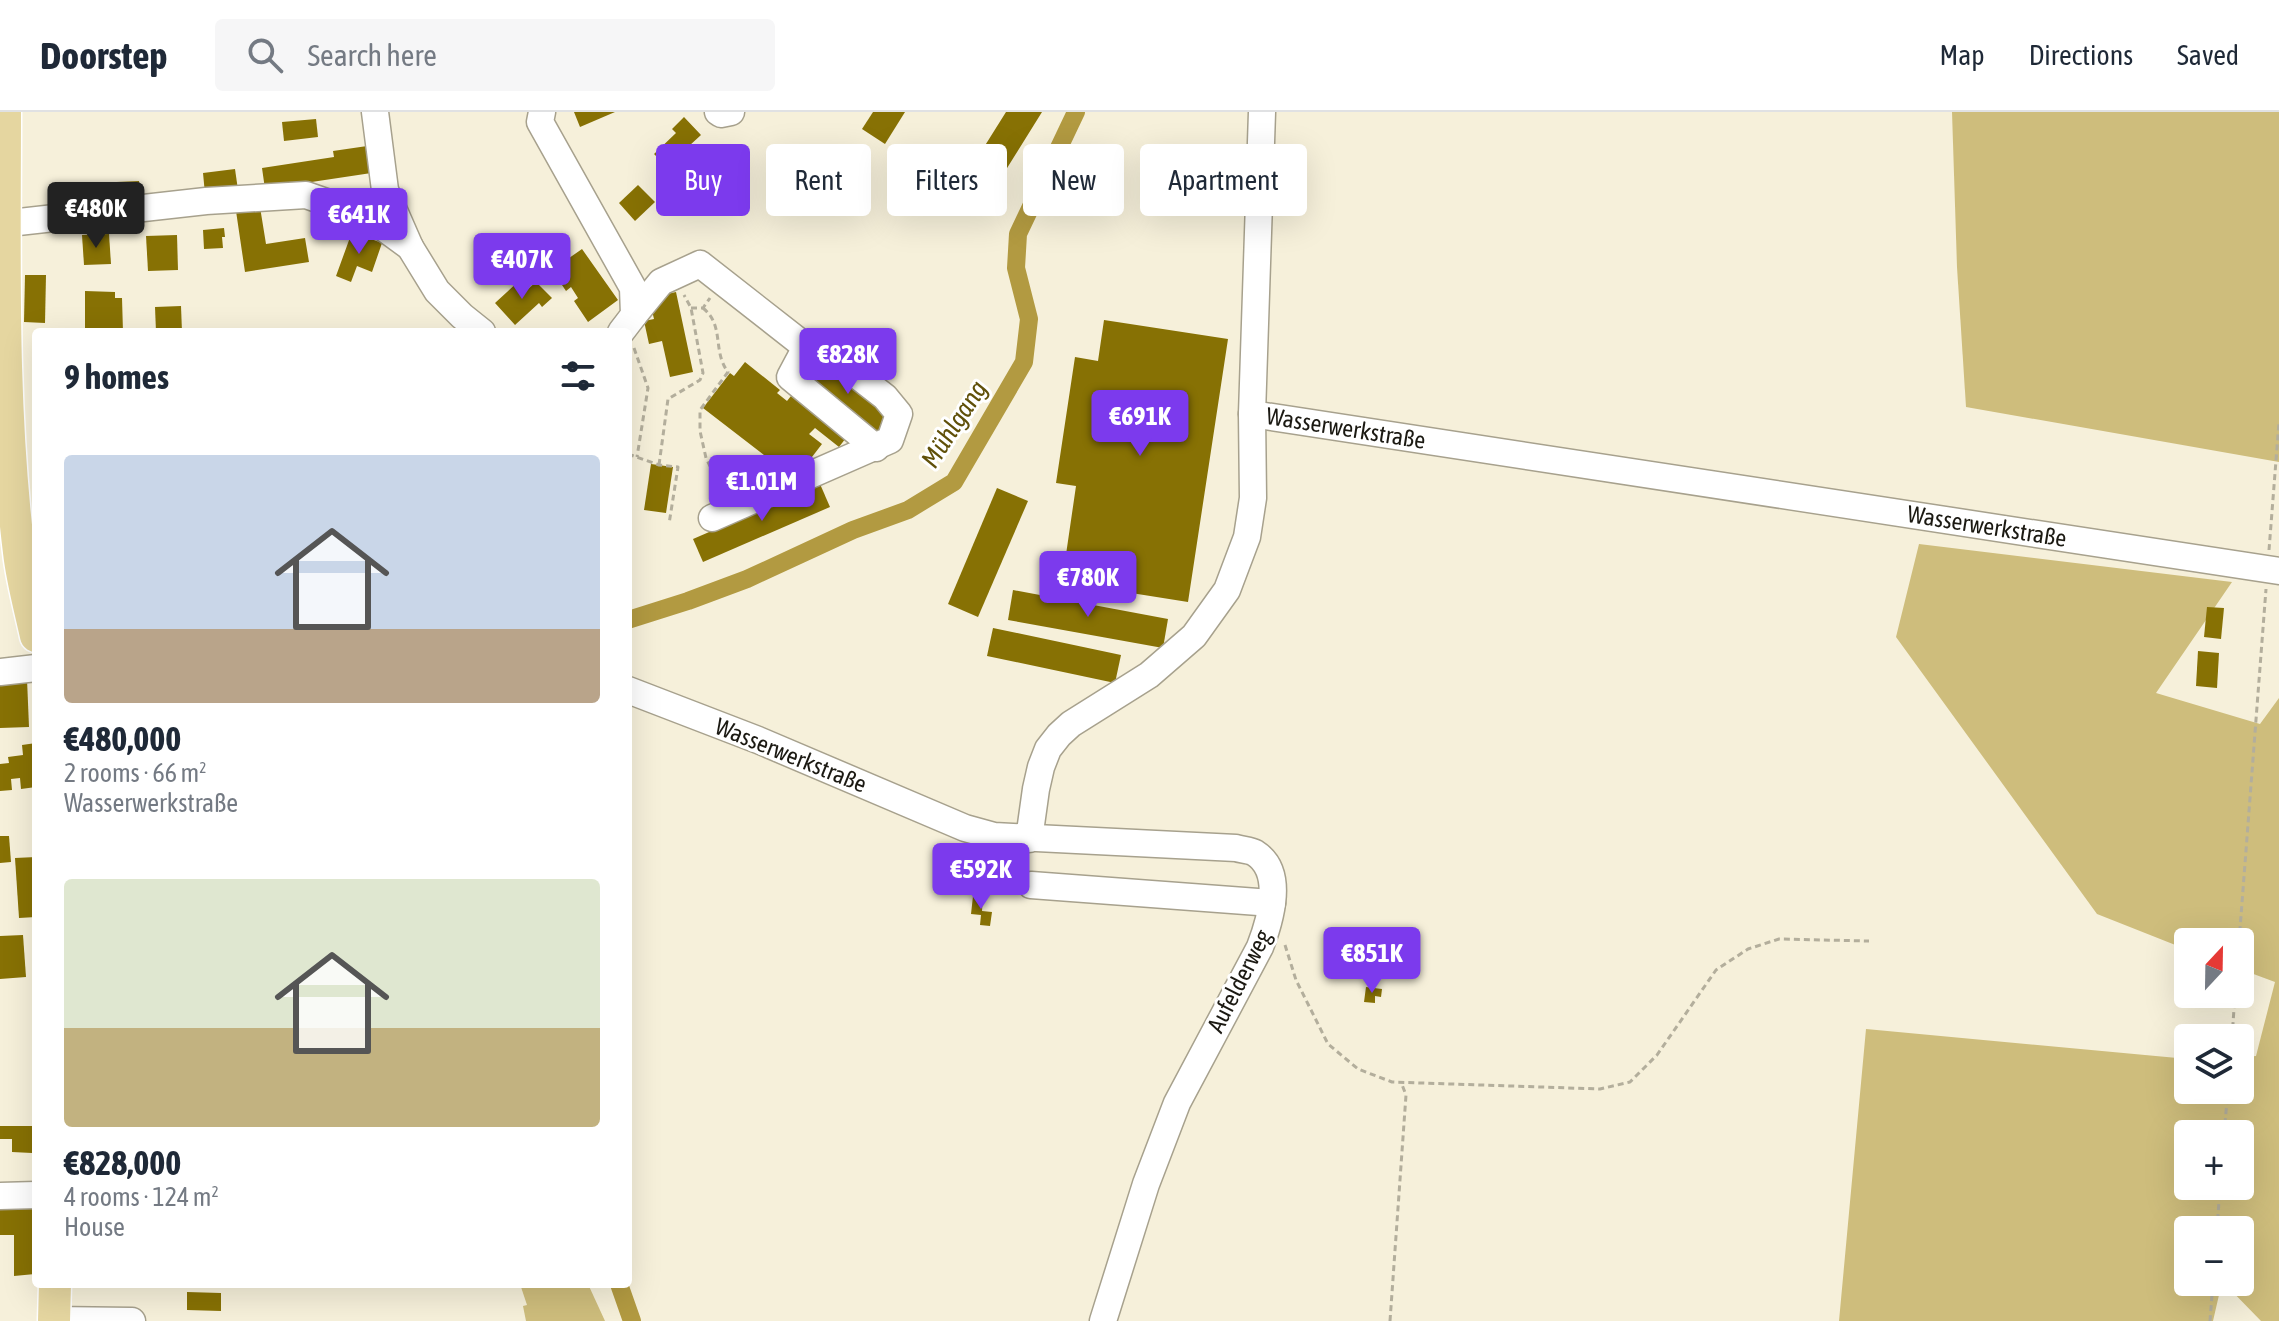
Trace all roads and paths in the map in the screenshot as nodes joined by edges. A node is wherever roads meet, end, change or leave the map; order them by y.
1 (5, 112) edge
2 (375, 112) edge
3 (718, 112) edge
4 (731, 112) edge
5 (1262, 112) edge
6 (539, 115) edge
7 (3, 224) edge
8 (410, 247) junction
9 (653, 291) junction
10 (3, 307) edge
11 (703, 308) dead end
12 (627, 324) edge
13 (477, 328) edge
14 (632, 339) edge
15 (806, 347) junction
16 (4, 380) edge
17 (1252, 414) junction
18 (2279, 422) edge
19 (876, 448) junction
20 (632, 455) edge
21 (637, 457) junction
22 (659, 465) junction
23 (741, 505) junction
24 (712, 518) dead end
25 (669, 524) dead end
26 (28, 554) edge
27 (2274, 570) edge
28 (32, 595) edge
29 (32, 668) edge
30 (0, 672) edge
31 (632, 692) edge
32 (1029, 839) junction
33 (1031, 885) dead end
34 (1272, 903) junction
35 (2240, 928) edge
36 (1284, 941) dead end
37 (1869, 941) dead end
38 (1401, 1082) junction
39 (32, 1195) edge
40 (0, 1196) edge
41 (55, 1288) edge
42 (2212, 1296) edge
43 (54, 1321) edge
44 (132, 1321) edge
45 (1103, 1321) edge
46 (1390, 1321) edge
47 (2210, 1321) edge

1 - 7 main road
2 - 8 street
3 - 4 street
5 - 17 street
6 - 12 street
7 - 8 street
7 - 10 main road
8 - 13 street
9 - 12 street
9 - 15 street
9 - 22 path
10 - 16 main road
11 - 23 path
14 - 21 path
15 - 19 street
15 - 19 street
16 - 26 main road
17 - 27 street, Wasserwerkstraße
17 - 32 street, Wasserwerkstraße
18 - 27 path
19 - 23 street
20 - 21 path
21 - 22 path
22 - 25 path
23 - 24 street
26 - 28 main road
27 - 35 path
29 - 30 street
31 - 32 street, Wasserwerkstraße
32 - 34 street, Aufelderweg
33 - 34 street
34 - 45 street, Aufelderweg
36 - 38 path
37 - 38 path
38 - 46 path
39 - 40 street
41 - 43 main road
42 - 47 path
43 - 44 street

